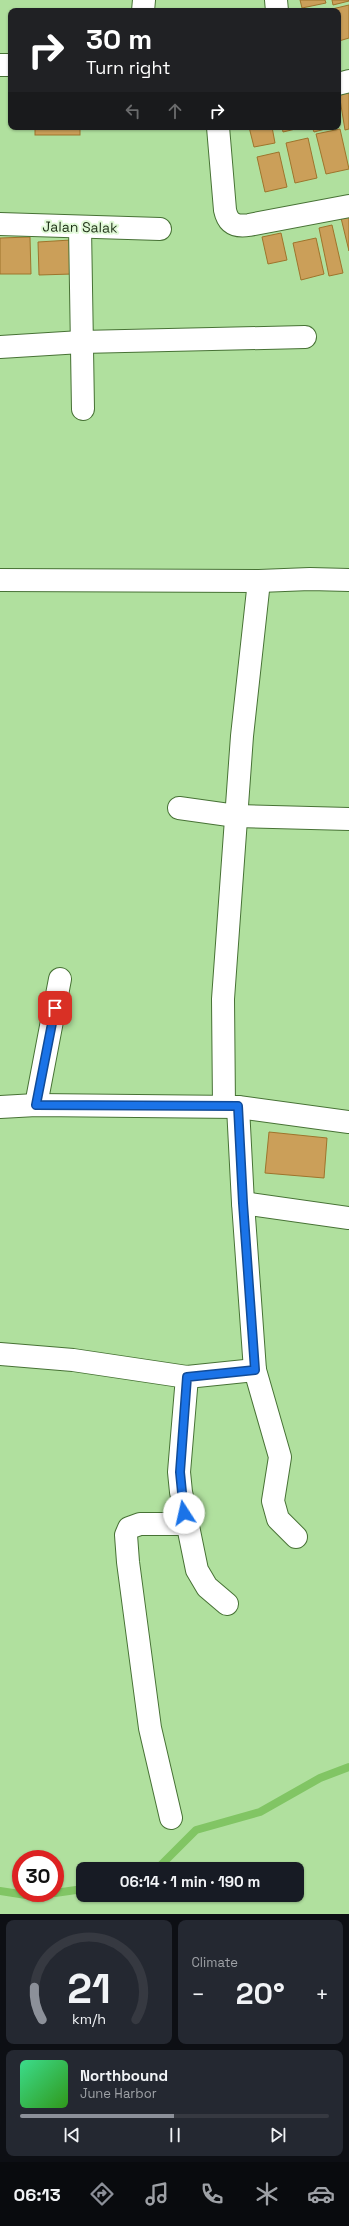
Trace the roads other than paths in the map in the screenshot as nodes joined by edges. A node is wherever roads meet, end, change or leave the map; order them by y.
1 (218, 130) edge
2 (349, 206) edge
3 (0, 224) edge
4 (80, 227) junction
5 (160, 229) dead end
6 (305, 337) dead end
7 (81, 342) junction
8 (0, 347) edge
9 (83, 409) dead end
10 (0, 580) edge
11 (349, 580) edge
12 (259, 581) junction
13 (179, 808) dead end
14 (236, 816) junction
15 (349, 818) edge
16 (60, 980) dead end
17 (36, 1105) junction
18 (232, 1106) junction
19 (0, 1107) edge
20 (349, 1122) edge
21 (243, 1203) junction
22 (349, 1218) edge
23 (0, 1354) edge
24 (255, 1370) junction
25 (187, 1377) junction
26 (186, 1524) junction
27 (296, 1537) dead end
28 (227, 1604) dead end
29 (171, 1818) dead end

1 - 2 street
3 - 4 street, Jalan Salak
4 - 5 street, Jalan Salak
4 - 7 street
6 - 7 street
7 - 8 street
7 - 9 street
10 - 12 street
11 - 12 street
12 - 14 street
13 - 14 street
14 - 15 street
14 - 18 street
16 - 17 street
17 - 18 street
17 - 19 street
18 - 20 street
18 - 21 street
21 - 22 street
21 - 24 street
23 - 25 street
24 - 25 street
24 - 27 street
25 - 26 street
26 - 28 street
26 - 29 street

